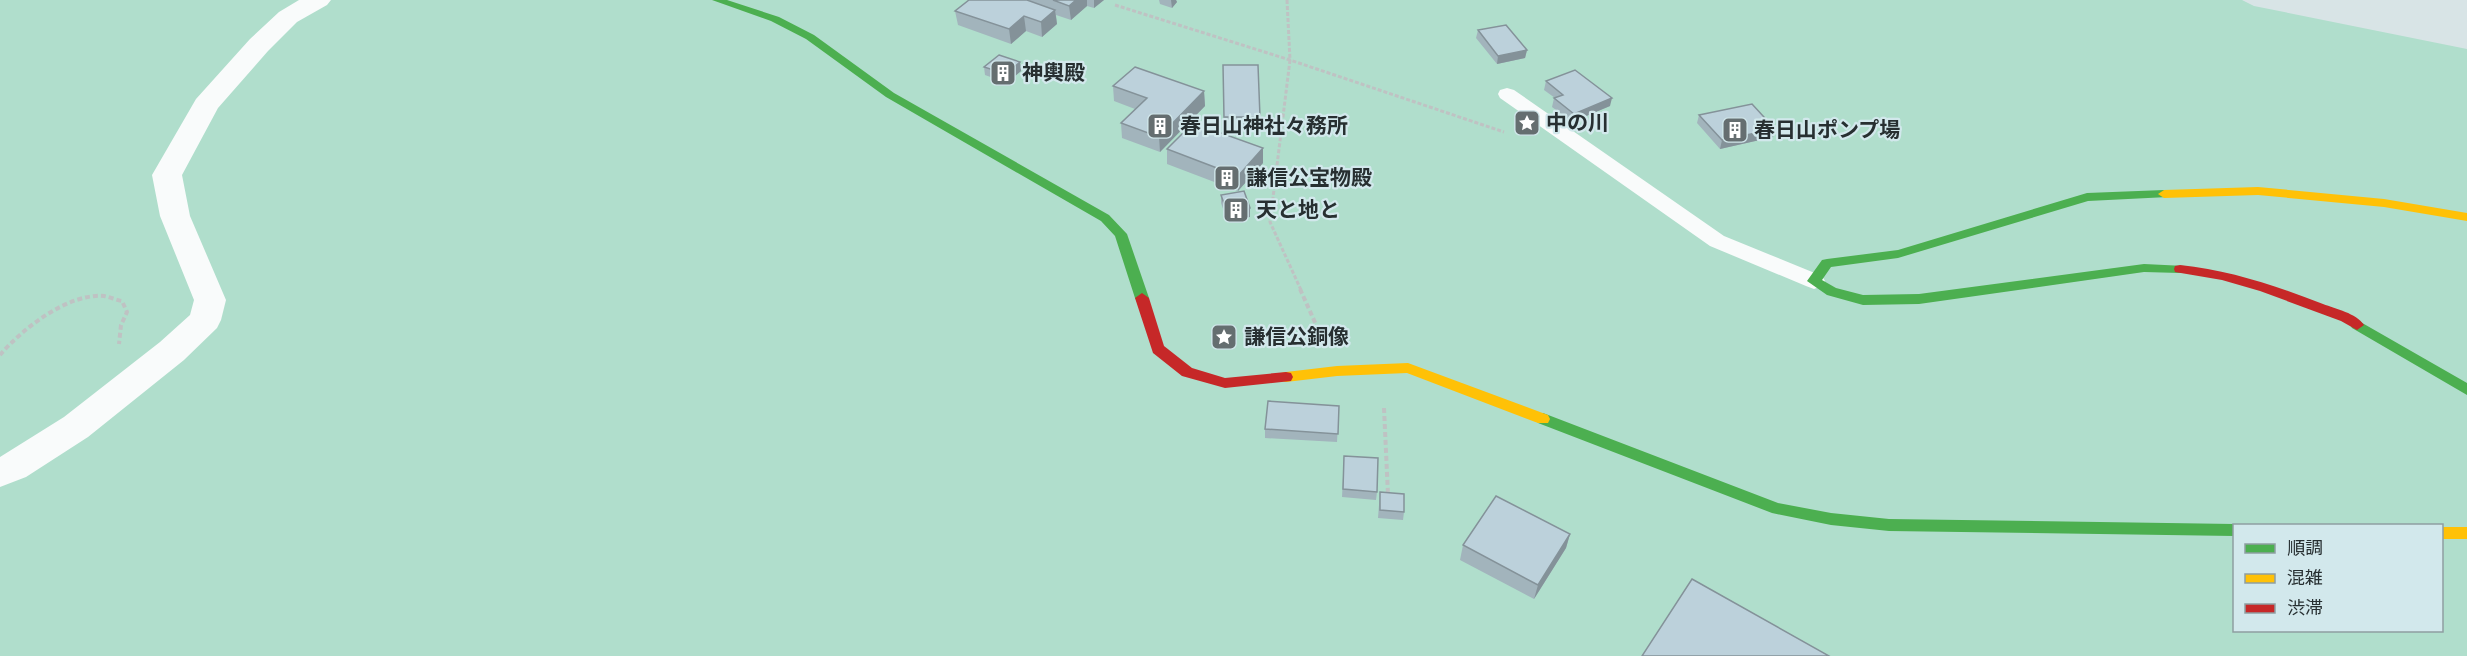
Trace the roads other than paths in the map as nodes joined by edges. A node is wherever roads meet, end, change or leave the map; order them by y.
1 (318, 0) edge
2 (717, 0) edge
3 (1507, 94) dead end
4 (2467, 218) edge
5 (1814, 281) junction
6 (2467, 390) edge
7 (0, 473) edge
8 (2233, 530) edge
9 (2443, 532) edge
10 (2467, 533) edge

1 - 7 street
2 - 8 street
3 - 5 lane
4 - 5 street
5 - 6 street
9 - 10 street

